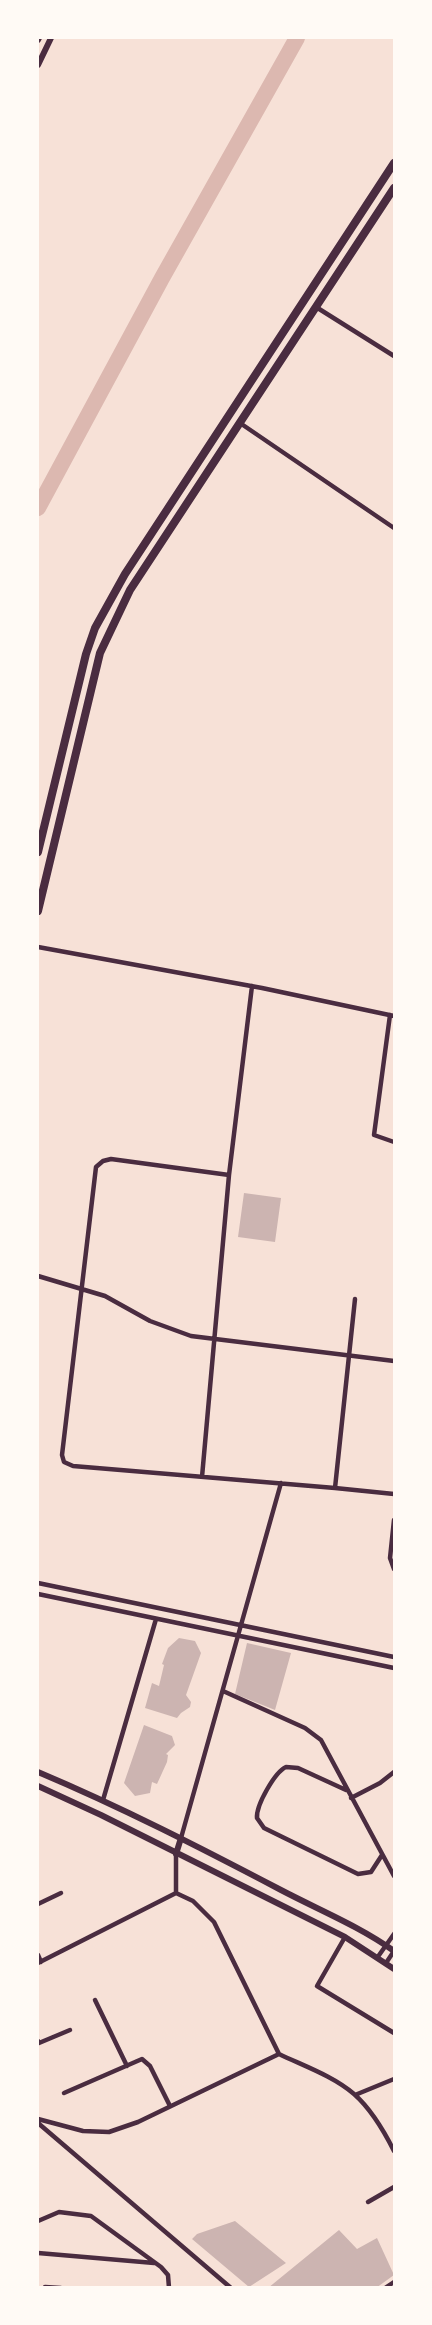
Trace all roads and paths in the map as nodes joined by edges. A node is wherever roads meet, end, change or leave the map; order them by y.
1 (51, 38) edge
2 (38, 65) edge
3 (394, 163) edge
4 (394, 188) edge
5 (316, 307) junction
6 (394, 356) edge
7 (240, 423) junction
8 (394, 528) edge
9 (38, 852) edge
10 (38, 911) edge
11 (38, 947) edge
12 (252, 986) junction
13 (392, 1015) edge
14 (394, 1142) edge
15 (229, 1175) junction
16 (38, 1276) edge
17 (83, 1288) junction
18 (355, 1299) dead end
19 (215, 1340) junction
20 (349, 1356) junction
21 (394, 1361) edge
22 (202, 1477) junction
23 (281, 1483) junction
24 (335, 1488) junction
25 (394, 1494) edge
26 (394, 1520) edge
27 (394, 1569) edge
28 (38, 1584) edge
29 (38, 1594) edge
30 (156, 1619) junction
31 (241, 1625) junction
32 (238, 1636) junction
33 (394, 1657) edge
34 (394, 1668) edge
35 (223, 1691) junction
36 (38, 1772) edge
37 (394, 1772) edge
38 (38, 1786) edge
39 (346, 1790) junction
40 (351, 1798) junction
41 (103, 1800) junction
42 (181, 1838) junction
43 (176, 1854) junction
44 (382, 1855) junction
45 (394, 1876) edge
46 (61, 1893) dead end
47 (176, 1893) junction
48 (38, 1904) edge
49 (394, 1934) edge
50 (345, 1937) junction
51 (386, 1946) junction
52 (394, 1951) edge
53 (38, 1955) edge
54 (377, 1958) junction
55 (39, 1962) edge
56 (386, 1963) junction
57 (394, 1969) edge
58 (94, 2000) dead end
59 (70, 2030) dead end
60 (394, 2032) edge
61 (38, 2041) edge
62 (279, 2054) junction
63 (127, 2066) junction
64 (394, 2079) edge
65 (64, 2093) dead end
66 (355, 2095) junction
67 (170, 2106) junction
68 (38, 2119) edge
69 (38, 2123) edge
70 (394, 2151) edge
71 (394, 2187) edge
72 (368, 2202) dead end
73 (38, 2221) edge
74 (38, 2253) edge
75 (155, 2263) junction
76 (394, 2282) edge
77 (45, 2287) edge
78 (61, 2288) edge
79 (169, 2288) edge
80 (231, 2288) edge
81 (385, 2288) edge

1 - 2 main road
3 - 9 highway
4 - 5 highway
5 - 6 street
5 - 7 highway
7 - 8 street
7 - 10 highway
11 - 12 street
12 - 13 street
12 - 15 street
13 - 14 street
15 - 17 street
15 - 19 street
16 - 17 street
17 - 19 street
17 - 22 street
18 - 20 street
19 - 20 street
19 - 22 street
20 - 21 street
20 - 24 street
22 - 23 street
23 - 24 street
23 - 31 street
24 - 25 street
26 - 27 street
28 - 31 street
29 - 30 street
30 - 32 street
30 - 41 street
31 - 32 street
31 - 33 street
32 - 34 street
32 - 35 street
35 - 39 street
35 - 42 street
36 - 41 main road
37 - 40 street
38 - 43 main road
39 - 40 street
39 - 44 street
40 - 44 street
41 - 42 main road
42 - 43 main road
42 - 51 main road
43 - 47 street
43 - 50 main road
44 - 45 street
46 - 48 street
47 - 55 street
47 - 62 street
49 - 51 street
50 - 54 main road
50 - 60 street
51 - 52 main road
51 - 54 street
52 - 56 street
53 - 55 street
54 - 56 main road
56 - 57 main road
58 - 63 street
59 - 61 street
62 - 66 street
62 - 67 street
63 - 65 street
63 - 67 street
64 - 66 street
66 - 70 street
67 - 68 street
69 - 80 street
71 - 72 street
73 - 75 street
74 - 75 street
75 - 79 street
76 - 81 street
77 - 78 street

